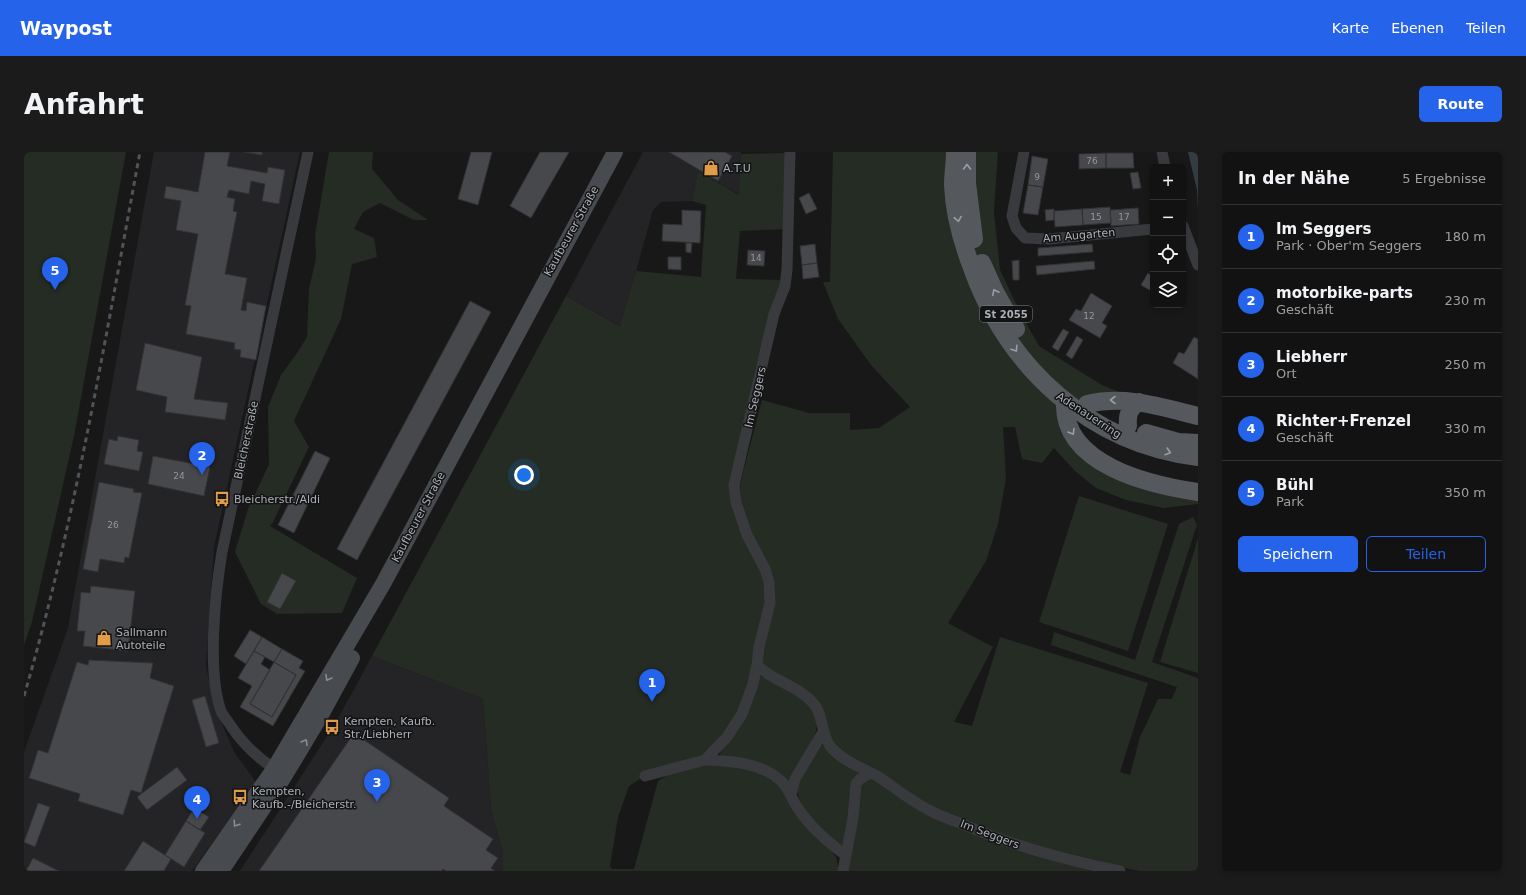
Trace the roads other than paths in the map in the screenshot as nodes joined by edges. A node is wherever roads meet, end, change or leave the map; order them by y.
1 (308, 152) edge
2 (615, 152) edge
3 (626, 152) edge
4 (790, 152) edge
5 (955, 152) edge
6 (967, 152) edge
7 (1024, 152) edge
8 (1162, 152) edge
9 (1164, 164) edge
10 (1150, 229) edge
11 (1186, 234) edge
12 (1198, 265) edge
13 (1065, 402) junction
14 (1139, 402) junction
15 (1088, 404) junction
16 (1198, 416) edge
17 (1128, 426) junction
18 (1106, 428) junction
19 (1198, 444) edge
20 (1093, 456) junction
21 (1198, 458) edge
22 (1198, 492) edge
23 (757, 665) junction
24 (823, 732) junction
25 (705, 760) junction
26 (279, 772) junction
27 (870, 773) junction
28 (645, 776) dead end
29 (791, 796) junction
30 (845, 855) junction
31 (203, 871) edge
32 (220, 871) edge
33 (843, 871) edge
34 (1120, 871) edge

1 - 26 street, Bleicherstraße
2 -> 26 main road, Kaufbeurer Straße
26 -> 3 main road, Kaufbeurer Straße
4 - 23 street, Im Seggers
5 -> 13 main road, Adenauerring / St 2055
15 -> 6 main road, Adenauerring / St 2055
7 - 10 street, Am Augarten
8 - 9 street
11 - 12 street
13 - 18 main road, Adenauerring / St 2055
13 -> 20 main road
14 -> 15 main road
14 - 16 main road
14 - 17 main road
15 - 17 main road, Adenauerring / St 2055
17 - 19 main road, Adenauerring / St 2055
18 - 20 main road
18 -> 21 main road, Adenauerring / St 2055
20 - 22 main road
23 - 24 street, Im Seggers
23 - 25 street
24 - 27 street, Im Seggers
24 - 29 street
25 - 28 street
25 - 29 street
26 -> 31 main road, Kaufbeurer Straße
26 - 32 main road, Kaufbeurer Straße
27 - 30 street
27 - 34 street, Im Seggers
29 - 30 street
30 - 33 street

